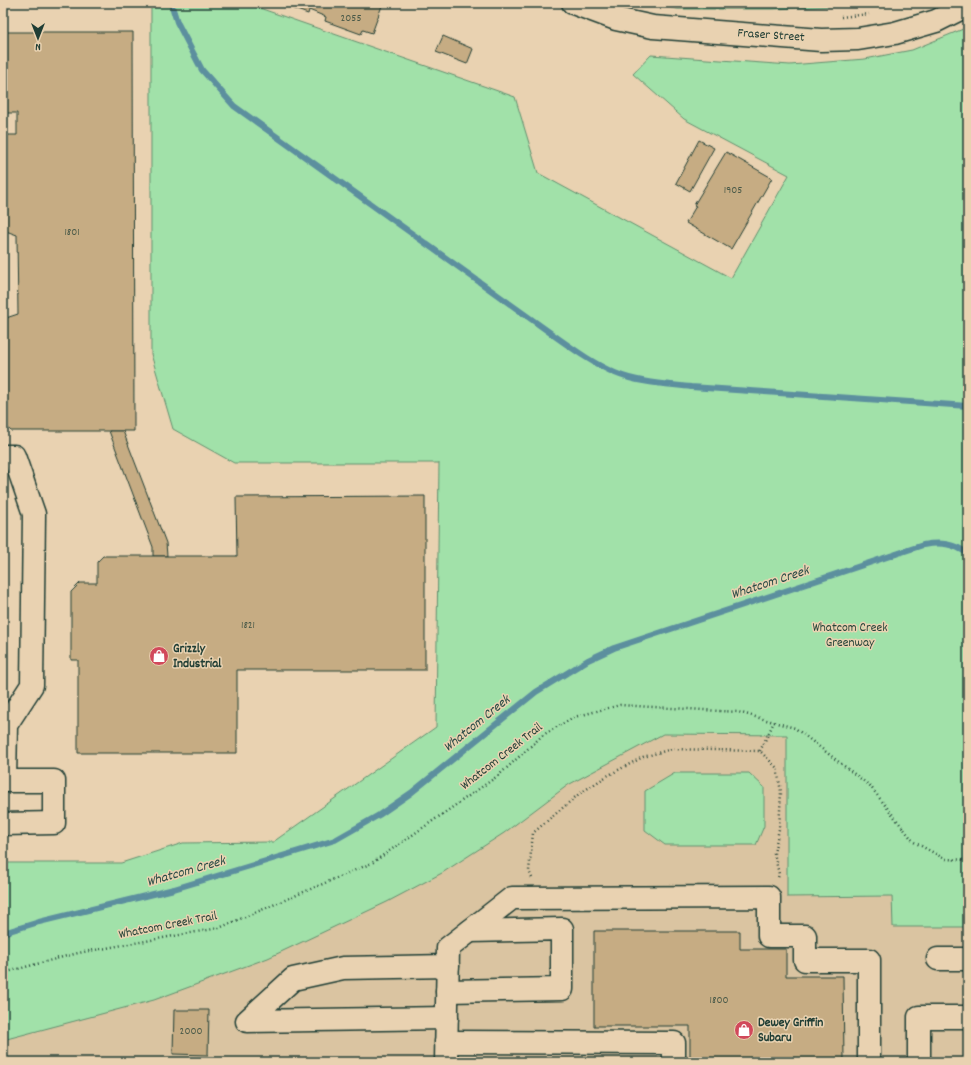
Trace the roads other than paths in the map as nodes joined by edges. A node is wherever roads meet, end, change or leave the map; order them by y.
1 (573, 3) edge
2 (968, 5) edge
3 (3, 456) edge
4 (4, 781) edge
5 (3, 824) edge
6 (470, 931) junction
7 (938, 959) dead end
8 (968, 959) edge
9 (448, 966) junction
10 (447, 991) junction
11 (968, 1017) edge
12 (447, 1018) junction
13 (446, 1052) edge
14 (674, 1062) edge
15 (869, 1062) edge
16 (919, 1062) edge

1 - 2 street, Fraser Street
3 - 4 street
4 - 5 street
6 - 9 street
6 - 10 street
6 - 15 street
7 - 8 street
9 - 10 street
9 - 12 street
10 - 12 street
11 - 16 street
12 - 13 street
13 - 14 street

